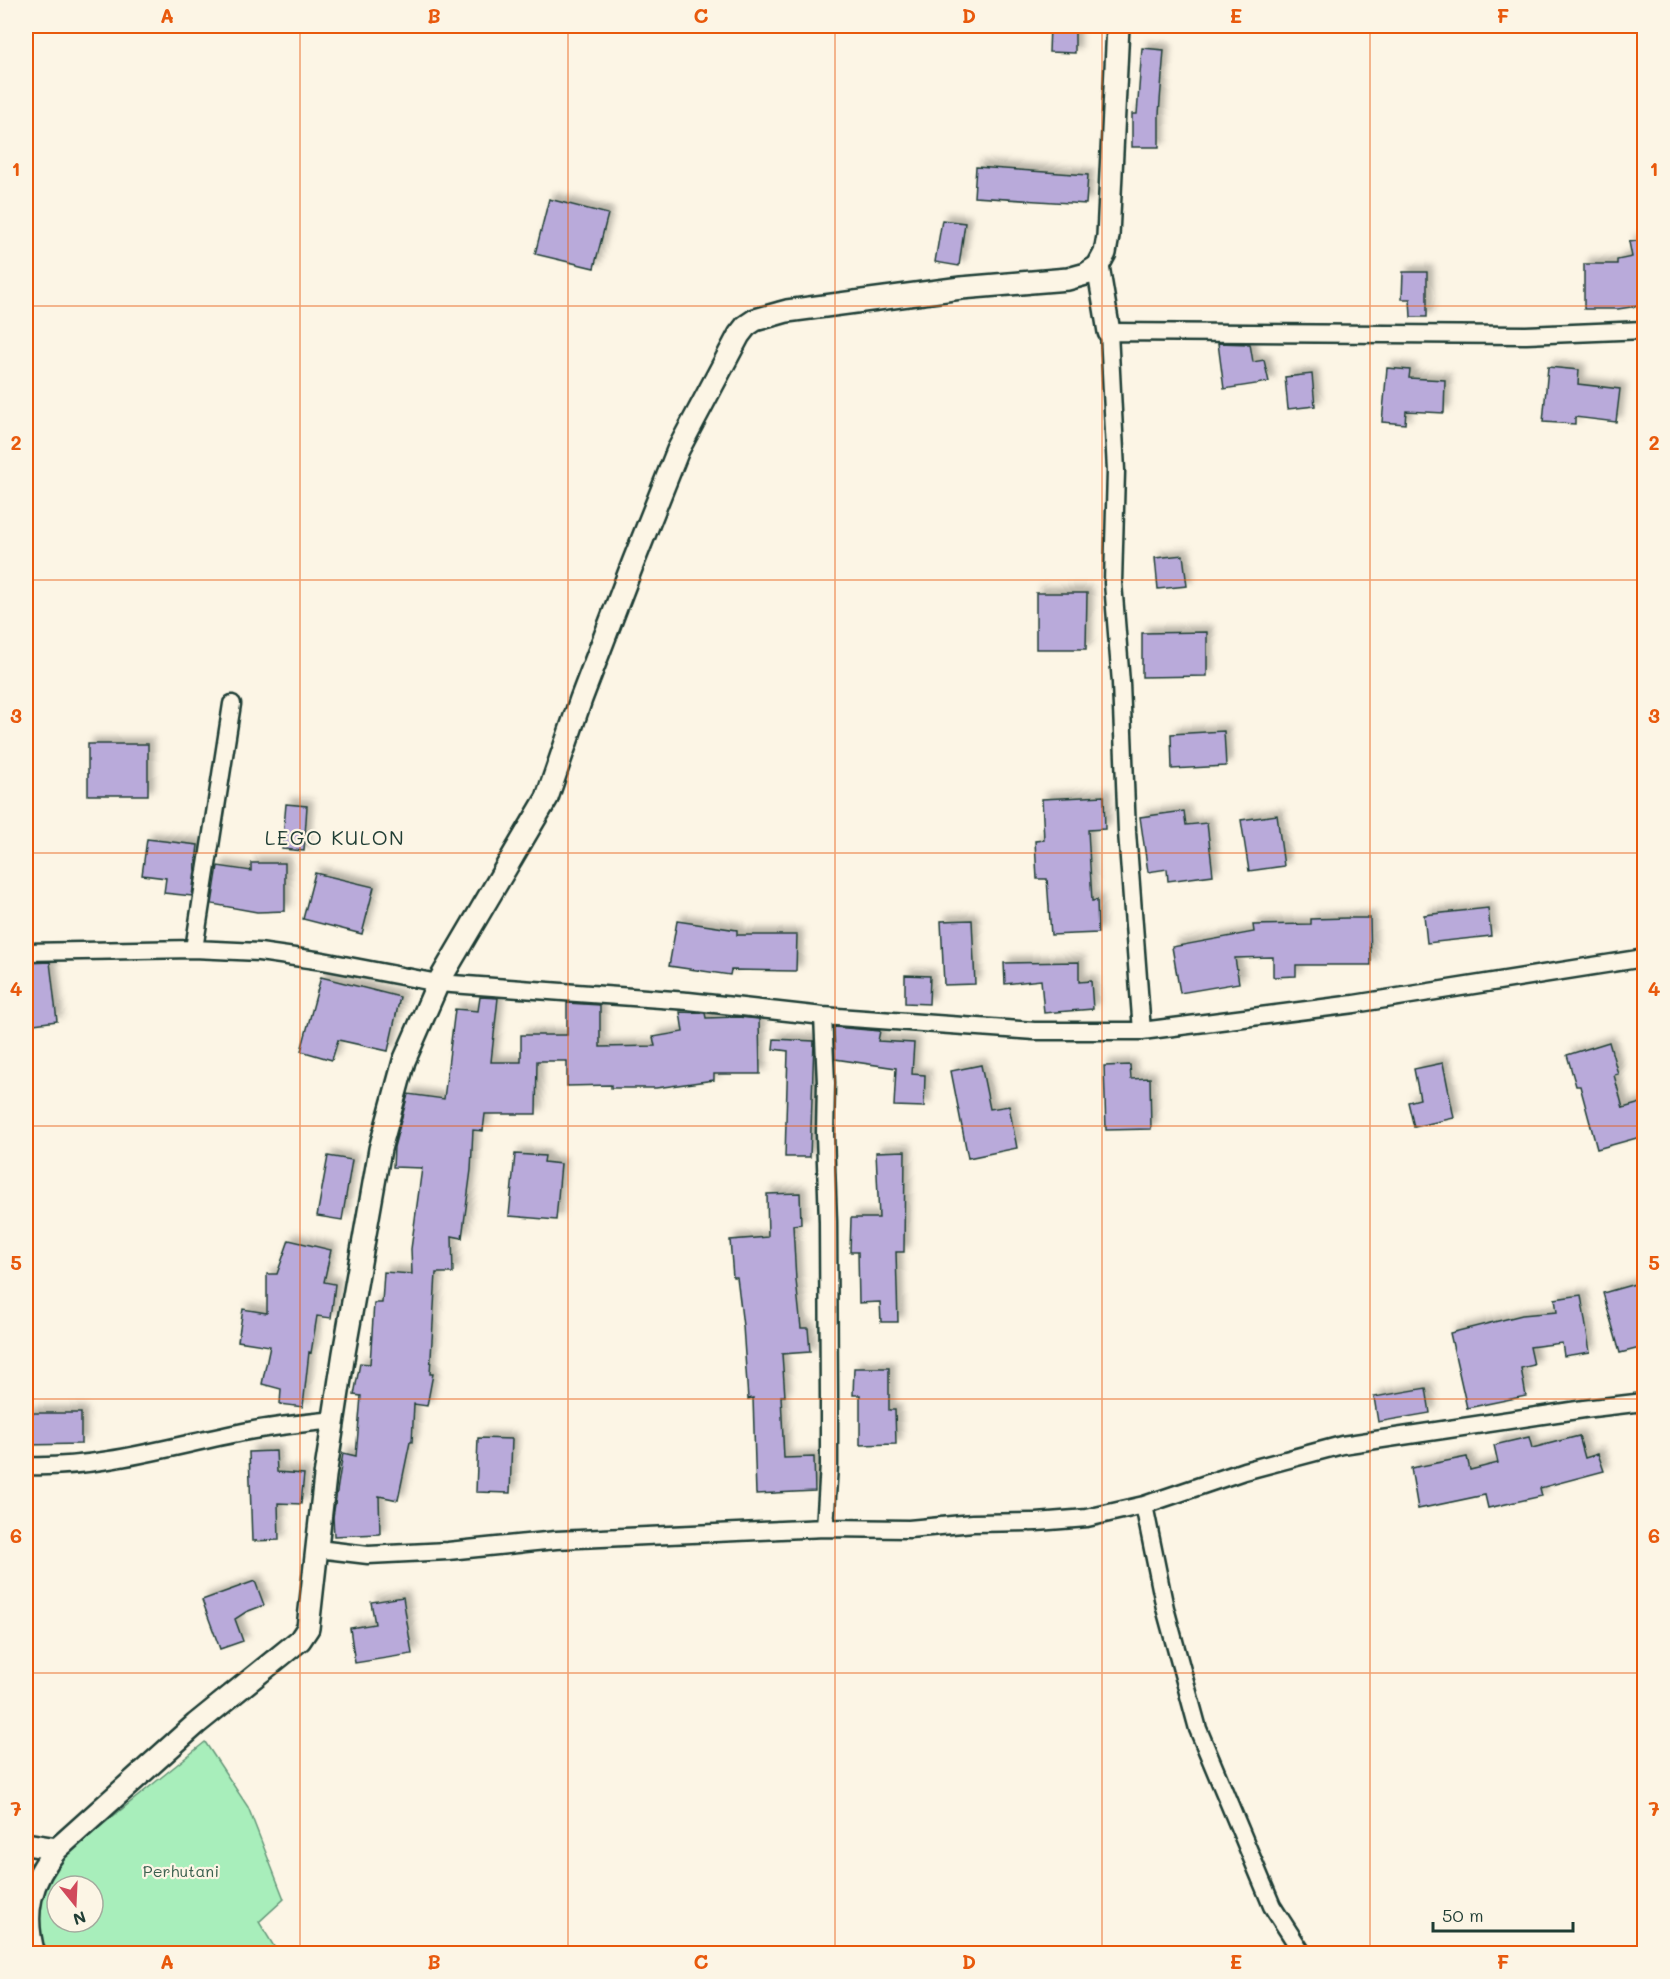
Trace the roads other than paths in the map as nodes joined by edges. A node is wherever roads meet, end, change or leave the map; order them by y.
1 (1118, 26) edge
2 (1098, 266) junction
3 (1644, 330) edge
4 (1109, 332) junction
5 (232, 704) dead end
6 (194, 948) junction
7 (26, 952) edge
8 (1644, 958) edge
9 (438, 983) junction
10 (823, 1016) junction
11 (1142, 1031) junction
12 (1644, 1402) edge
13 (335, 1420) junction
14 (26, 1466) edge
15 (1144, 1505) junction
16 (825, 1528) junction
17 (318, 1549) junction
18 (26, 1844) edge
19 (57, 1849) junction
20 (34, 1953) edge
21 (1303, 1953) edge

1 - 2 street
2 - 4 street
2 - 9 street
3 - 4 street
4 - 11 street
5 - 6 street
6 - 7 street
6 - 9 street
8 - 11 street
9 - 10 street
9 - 13 street
10 - 11 street
10 - 16 street
12 - 15 street
13 - 14 street
13 - 17 street
15 - 16 street
15 - 21 street
16 - 17 street
17 - 19 street
18 - 19 street
19 - 20 street

